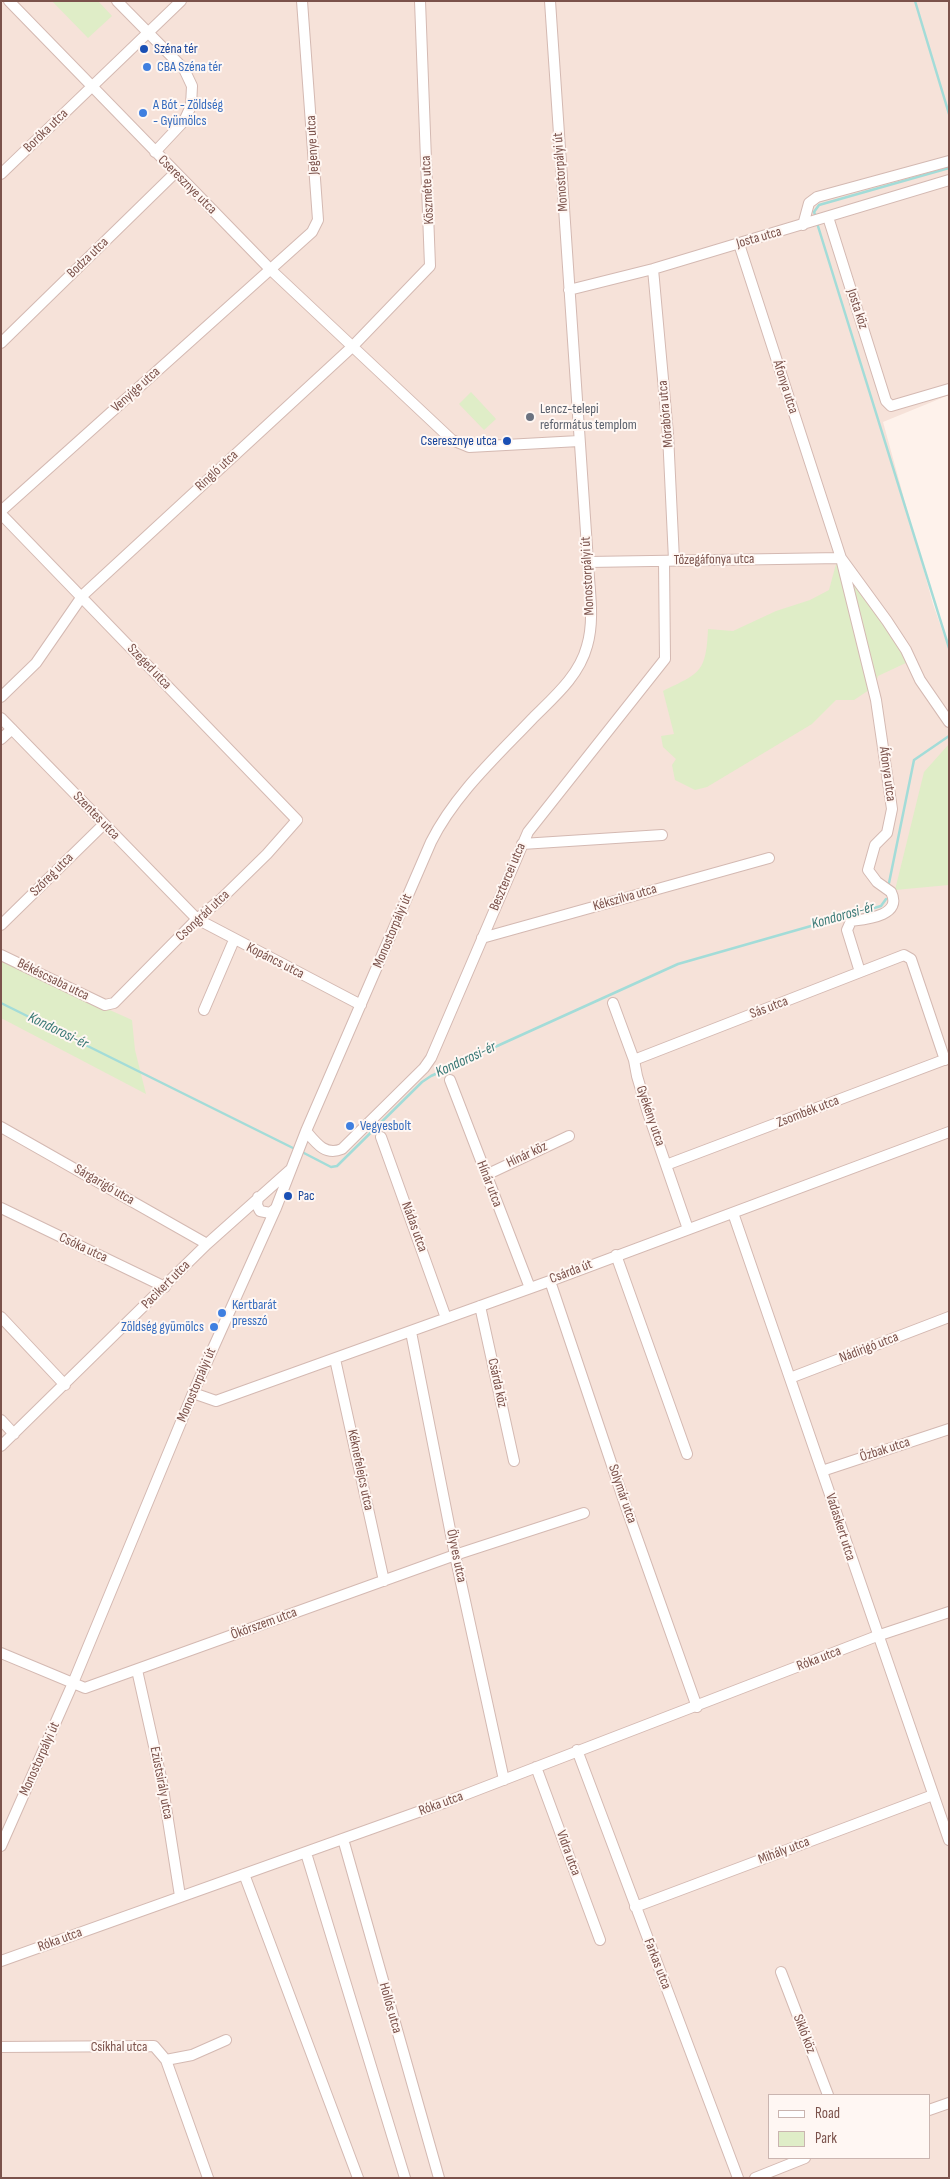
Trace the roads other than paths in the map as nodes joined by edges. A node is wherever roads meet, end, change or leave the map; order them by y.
1 (9, 1) edge
2 (117, 1) edge
3 (181, 1) edge
4 (302, 1) edge
5 (420, 1) edge
6 (550, 1) edge
7 (148, 32) junction
8 (91, 87) junction
9 (155, 152) junction
10 (949, 161) edge
11 (176, 173) junction
12 (1, 174) edge
13 (949, 180) edge
14 (816, 221) junction
15 (739, 244) junction
16 (653, 269) junction
17 (271, 270) junction
18 (569, 290) junction
19 (1, 343) edge
20 (352, 347) junction
21 (949, 389) edge
22 (579, 441) junction
23 (1, 512) edge
24 (841, 558) junction
25 (669, 560) junction
26 (588, 562) junction
27 (82, 595) junction
28 (1, 698) edge
29 (1, 718) edge
30 (949, 722) edge
31 (12, 729) junction
32 (1, 739) edge
33 (297, 820) joint
34 (104, 824) junction
35 (662, 836) dead end
36 (522, 844) junction
37 (769, 858) dead end
38 (194, 916) junction
39 (1, 925) edge
40 (482, 938) junction
41 (234, 940) junction
42 (1, 955) edge
43 (860, 972) junction
44 (613, 1003) dead end
45 (105, 1005) joint
46 (361, 1005) junction
47 (204, 1010) dead end
48 (947, 1059) edge
49 (634, 1060) junction
50 (450, 1080) dead end
51 (1, 1127) edge
52 (306, 1131) junction
53 (949, 1132) edge
54 (569, 1136) dead end
55 (381, 1137) dead end
56 (666, 1165) junction
57 (291, 1169) junction
58 (486, 1175) junction
59 (258, 1197) junction
60 (1, 1208) edge
61 (276, 1208) junction
62 (733, 1213) junction
63 (688, 1229) junction
64 (208, 1244) junction
65 (616, 1255) junction
66 (550, 1280) junction
67 (165, 1287) junction
68 (530, 1288) junction
69 (480, 1306) junction
70 (1, 1317) edge
71 (949, 1317) edge
72 (446, 1318) junction
73 (411, 1332) junction
74 (335, 1358) junction
75 (790, 1378) junction
76 (65, 1385) junction
77 (193, 1393) junction
78 (1, 1420) edge
79 (949, 1429) edge
80 (14, 1434) junction
81 (1, 1446) edge
82 (687, 1454) dead end
83 (514, 1461) dead end
84 (822, 1472) junction
85 (584, 1513) dead end
86 (455, 1556) junction
87 (384, 1581) junction
88 (949, 1612) edge
89 (877, 1636) junction
90 (1, 1653) edge
91 (137, 1670) junction
92 (73, 1683) junction
93 (697, 1707) junction
94 (577, 1750) junction
95 (536, 1767) junction
96 (504, 1780) junction
97 (933, 1795) junction
98 (343, 1839) junction
99 (949, 1840) edge
100 (1, 1846) edge
101 (306, 1853) junction
102 (244, 1874) junction
103 (180, 1896) junction
104 (635, 1907) junction
105 (600, 1940) dead end
106 (1, 1961) edge
107 (781, 1972) dead end
108 (226, 2040) dead end
109 (1, 2047) edge
110 (166, 2060) junction
111 (828, 2094) edge
112 (949, 2102) edge
113 (930, 2110) edge
114 (802, 2159) edge
115 (208, 2178) edge
116 (358, 2178) edge
117 (405, 2178) edge
118 (439, 2178) edge
119 (738, 2178) edge
120 (754, 2178) edge

1 - 8 street, Cseresznye utca
2 - 7 street
3 - 7 street, Boróka utca
4 - 17 street, Jegenye utca
5 - 20 street, Köszméte utca
6 - 18 street, Monostorpályi út
7 - 8 street, Boróka utca
7 - 9 street
8 - 9 street, Cseresznye utca
8 - 12 street, Boróka utca
9 - 11 street, Cseresznye utca
10 - 14 street
11 - 17 street, Cseresznye utca
11 - 19 street, Bodza utca
13 - 14 street, Josta utca
14 - 15 street, Josta utca
14 - 21 street, Josta köz
15 - 16 street, Josta utca
15 - 24 street, Áfonya utca
16 - 18 street, Josta utca
16 - 25 street, Mórabóra utca
17 - 20 street, Cseresznye utca
17 - 23 street, Venyige utca
18 - 22 street, Monostorpályi út
20 - 22 street, Cseresznye utca
20 - 27 street, Ringló utca
22 - 26 street, Monostorpályi út
23 - 27 street, Szeged utca
24 - 25 street, Tőzegáfonya utca
24 - 30 street, Áfonya utca
24 - 43 street, Áfonya utca
25 - 26 street, Tőzegáfonya utca
25 - 36 street, Besztercei utca
26 - 46 street, Monostorpályi út
27 - 28 street
27 - 33 street, Szeged utca
29 - 31 street, Szentes utca
31 - 32 street
31 - 34 street, Szentes utca
33 - 38 street, Csongrád utca
34 - 38 street, Szentes utca
34 - 39 street, Szőreg utca
35 - 36 street
36 - 40 street, Besztercei utca
37 - 40 street, Kékszilva utca
38 - 41 street, Kopáncs utca
38 - 45 street, Csongrád utca
40 - 52 street, Besztercei utca
41 - 46 street, Kopáncs utca
41 - 47 street
42 - 45 street, Békéscsaba utca
43 - 48 street, Sás utca
43 - 49 street, Sás utca
44 - 49 street, Gyékény utca
46 - 52 street, Monostorpályi út
48 - 56 street, Zsombék utca
49 - 56 street, Gyékény utca
50 - 58 street, Hínár utca
51 - 64 street, Sárgarigó utca
52 - 57 street, Monostorpályi út
53 - 62 street, Csárda út
54 - 58 street, Hínár köz
55 - 72 street, Nádas utca
56 - 63 street, Gyékény utca
57 - 59 street, Pacikert utca
57 - 61 street, Monostorpályi út
58 - 68 street, Hínár utca
59 - 61 street
59 - 64 street, Pacikert utca
60 - 67 street, Csóka utca
61 - 77 street, Monostorpályi út
62 - 63 street, Csárda út
62 - 75 street, Vadaskert utca
63 - 65 street, Csárda út
64 - 67 street, Pacikert utca
65 - 66 street, Csárda út
65 - 82 street
66 - 68 street, Csárda út
66 - 93 street, Solymár utca
67 - 76 street, Pacikert utca
68 - 69 street, Csárda út
69 - 72 street, Csárda út
69 - 83 street, Csárda köz
70 - 76 street
71 - 75 street, Nádirigó utca
72 - 73 street, Csárda út
73 - 74 street, Csárda út
73 - 86 street, Ölyves utca
74 - 77 street, Csárda út
74 - 87 street, Kéknefelejcs utca
75 - 84 street, Vadaskert utca
76 - 80 street, Pacikert utca
77 - 92 street, Monostorpályi út
78 - 80 street
79 - 84 street, Őzbak utca
80 - 81 street, Pacikert utca
84 - 89 street, Vadaskert utca
85 - 86 street, Ökörszem utca
86 - 87 street, Ökörszem utca
86 - 96 street, Ölyves utca
87 - 91 street, Ökörszem utca
88 - 89 street, Róka utca
89 - 93 street, Róka utca
89 - 97 street, Vadaskert utca
90 - 92 street, Ökörszem utca
91 - 92 street, Ökörszem utca
91 - 103 street, Ezüstsirály utca
92 - 100 street, Monostorpályi út
93 - 94 street, Róka utca
94 - 95 street, Róka utca
94 - 104 street, Farkas utca
95 - 96 street, Róka utca
95 - 105 street, Vidra utca
96 - 98 street, Róka utca
97 - 99 street, Vadaskert utca
97 - 104 street, Mihály utca
98 - 101 street, Róka utca
98 - 118 street, Hollós utca
101 - 102 street, Róka utca
101 - 117 street
102 - 103 street, Róka utca
102 - 116 street
103 - 106 street, Róka utca
104 - 119 street, Farkas utca
107 - 111 street, Sikló köz
108 - 110 street
109 - 110 street, Csíkhal utca
110 - 115 street, Csíkhal utca
112 - 113 street
114 - 120 street

